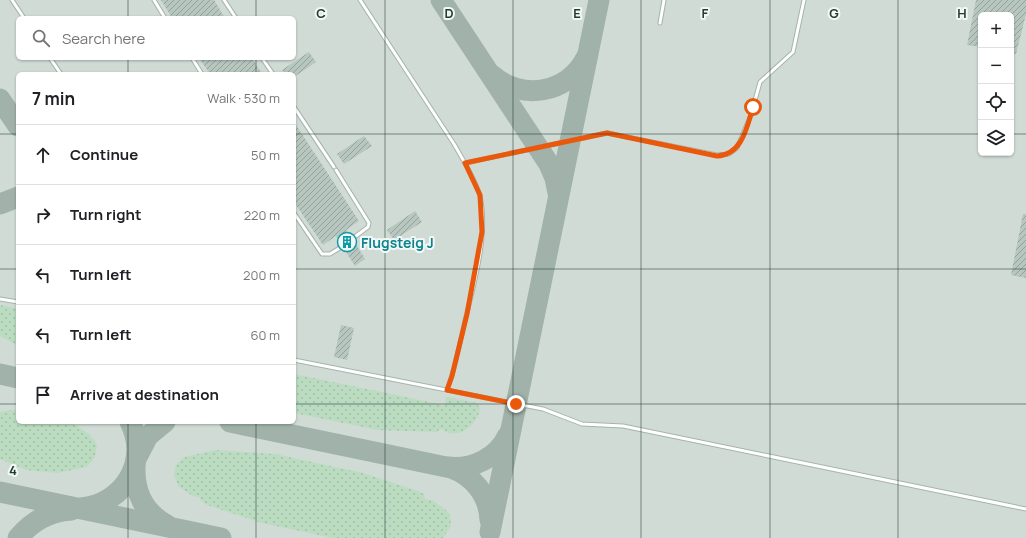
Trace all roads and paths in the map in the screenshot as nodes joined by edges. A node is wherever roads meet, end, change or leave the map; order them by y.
1 (12, 0) edge
2 (154, 0) edge
3 (224, 0) edge
4 (360, 0) edge
5 (664, 0) edge
6 (804, 0) edge
7 (23, 16) edge
8 (164, 16) edge
9 (235, 16) edge
10 (660, 23) dead end
11 (51, 60) edge
12 (193, 60) edge
13 (263, 60) edge
14 (60, 72) edge
15 (201, 72) edge
16 (271, 72) edge
17 (296, 110) edge
18 (465, 163) junction
19 (296, 216) edge
20 (352, 239) dead end
21 (343, 246) dead end
22 (0, 299) edge
23 (16, 302) edge
24 (296, 360) edge
25 (447, 390) junction
26 (1026, 509) edge

1 - 7 lane
2 - 8 lane
3 - 9 lane
4 - 18 lane
5 - 10 lane
6 - 18 lane
11 - 14 lane
12 - 15 lane
13 - 16 lane
17 - 20 lane
18 - 25 lane
19 - 21 lane
22 - 23 lane
24 - 25 lane
25 - 26 lane

